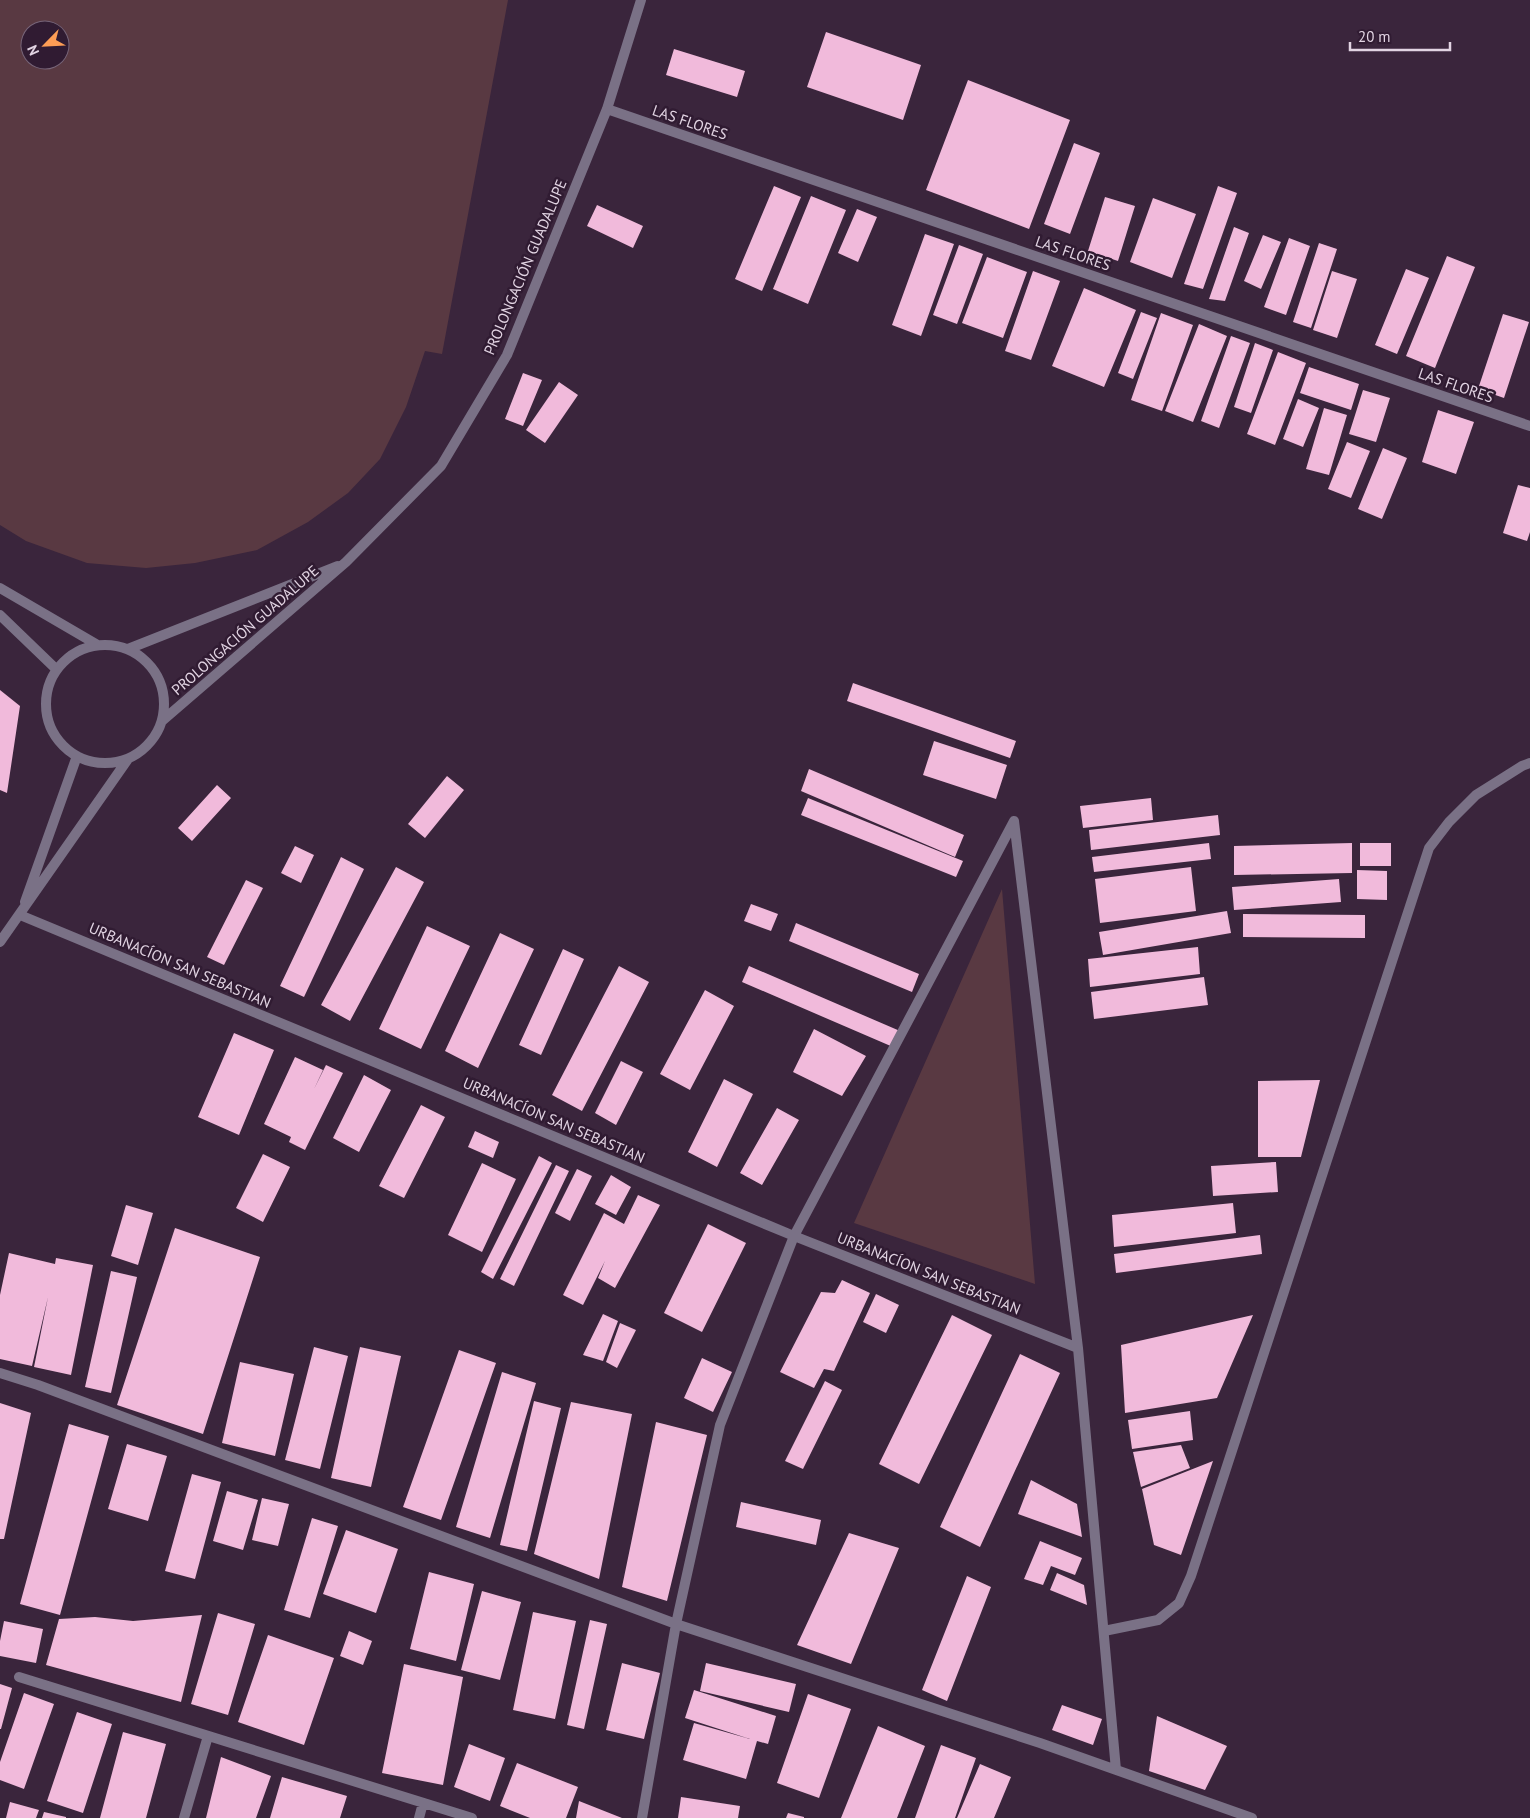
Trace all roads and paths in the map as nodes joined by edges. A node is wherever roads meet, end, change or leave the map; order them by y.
1 (641, 0) edge
2 (607, 109) junction
3 (1530, 426) edge
4 (346, 562) junction
5 (0, 588) edge
6 (0, 615) edge
7 (96, 644) junction
8 (128, 649) junction
9 (56, 669) junction
10 (162, 721) junction
11 (77, 756) junction
12 (128, 759) junction
13 (1530, 763) edge
14 (20, 915) junction
15 (0, 942) edge
16 (794, 1236) junction
17 (1078, 1348) junction
18 (0, 1373) edge
19 (676, 1624) junction
20 (1104, 1630) junction
21 (19, 1677) dead end
22 (208, 1736) junction
23 (1116, 1770) junction
24 (423, 1803) junction
25 (184, 1818) edge
26 (419, 1818) edge
27 (472, 1818) edge
28 (642, 1818) edge
29 (1252, 1818) edge

1 - 2 street, PROLONGACIÓN GUADALUPE
2 - 3 street, LAS FLORES
2 - 4 street, PROLONGACIÓN GUADALUPE
4 - 8 street, PROLONGACIÓN GUADALUPE
4 - 10 street, PROLONGACIÓN GUADALUPE
5 - 7 street
6 - 9 street
7 - 8 street
7 - 9 street
8 - 10 street
9 - 11 street
10 - 12 street
11 - 12 street
11 - 14 street
12 - 14 street
13 - 20 street
14 - 15 street
14 - 16 street, URBANACÍON SAN SEBASTIAN
16 - 17 street, URBANACÍON SAN SEBASTIAN
16 - 17 street
16 - 19 street
17 - 20 street
18 - 19 street
19 - 23 street
19 - 28 street
20 - 23 street
21 - 22 street
22 - 24 street
22 - 25 street
23 - 29 street
24 - 26 street
24 - 27 street

